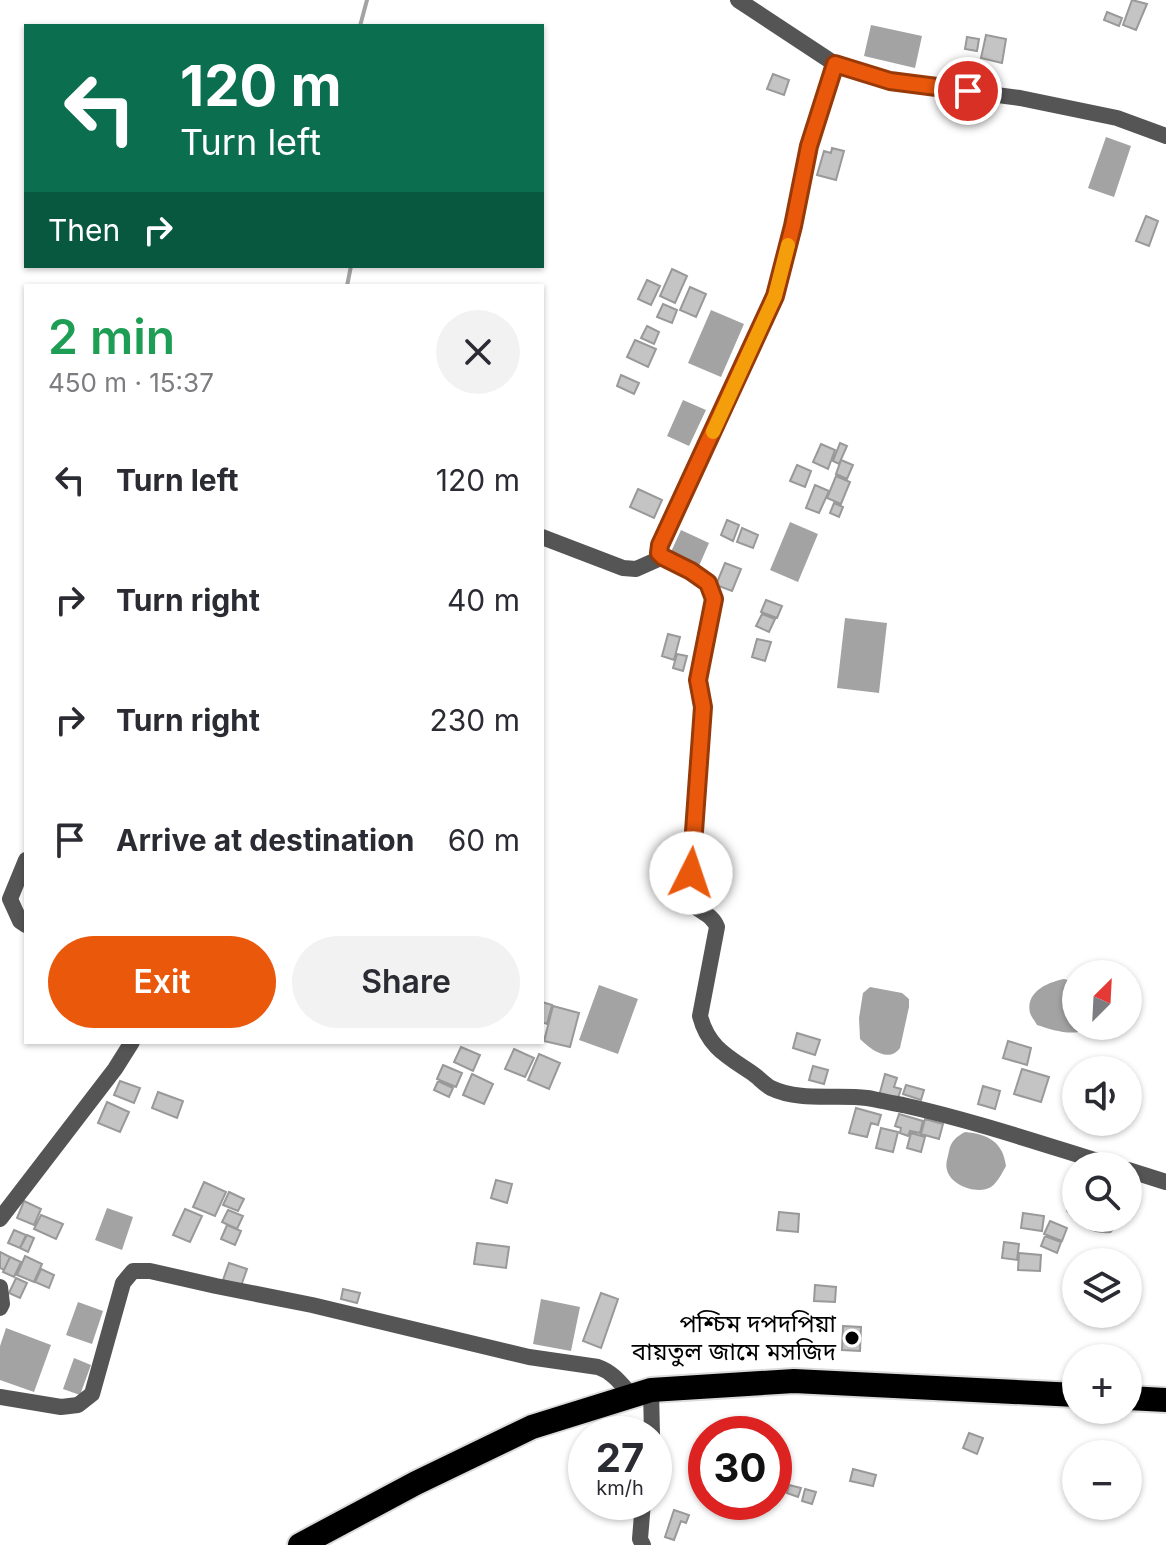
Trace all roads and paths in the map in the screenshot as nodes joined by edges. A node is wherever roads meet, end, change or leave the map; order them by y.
1 (738, 0) edge
2 (835, 64) junction
3 (1166, 136) edge
4 (544, 538) edge
5 (663, 557) junction
6 (24, 865) edge
7 (24, 924) edge
8 (131, 1044) edge
9 (1068, 1152) edge
10 (1142, 1174) edge
11 (1166, 1182) edge
12 (0, 1219) edge
13 (0, 1287) edge
14 (0, 1308) edge
15 (642, 1393) junction
16 (1062, 1394) edge
17 (0, 1397) edge
18 (1142, 1399) edge
19 (1166, 1400) edge
20 (648, 1416) edge
21 (642, 1520) edge
22 (300, 1545) edge
23 (643, 1545) edge

1 - 2 street
2 - 3 street
2 - 5 street
4 - 5 street
5 - 9 street
6 - 7 street
8 - 12 street
10 - 11 street
13 - 14 street
15 - 16 highway
15 - 17 street
15 - 20 street
15 - 22 highway
18 - 19 highway
21 - 23 street

